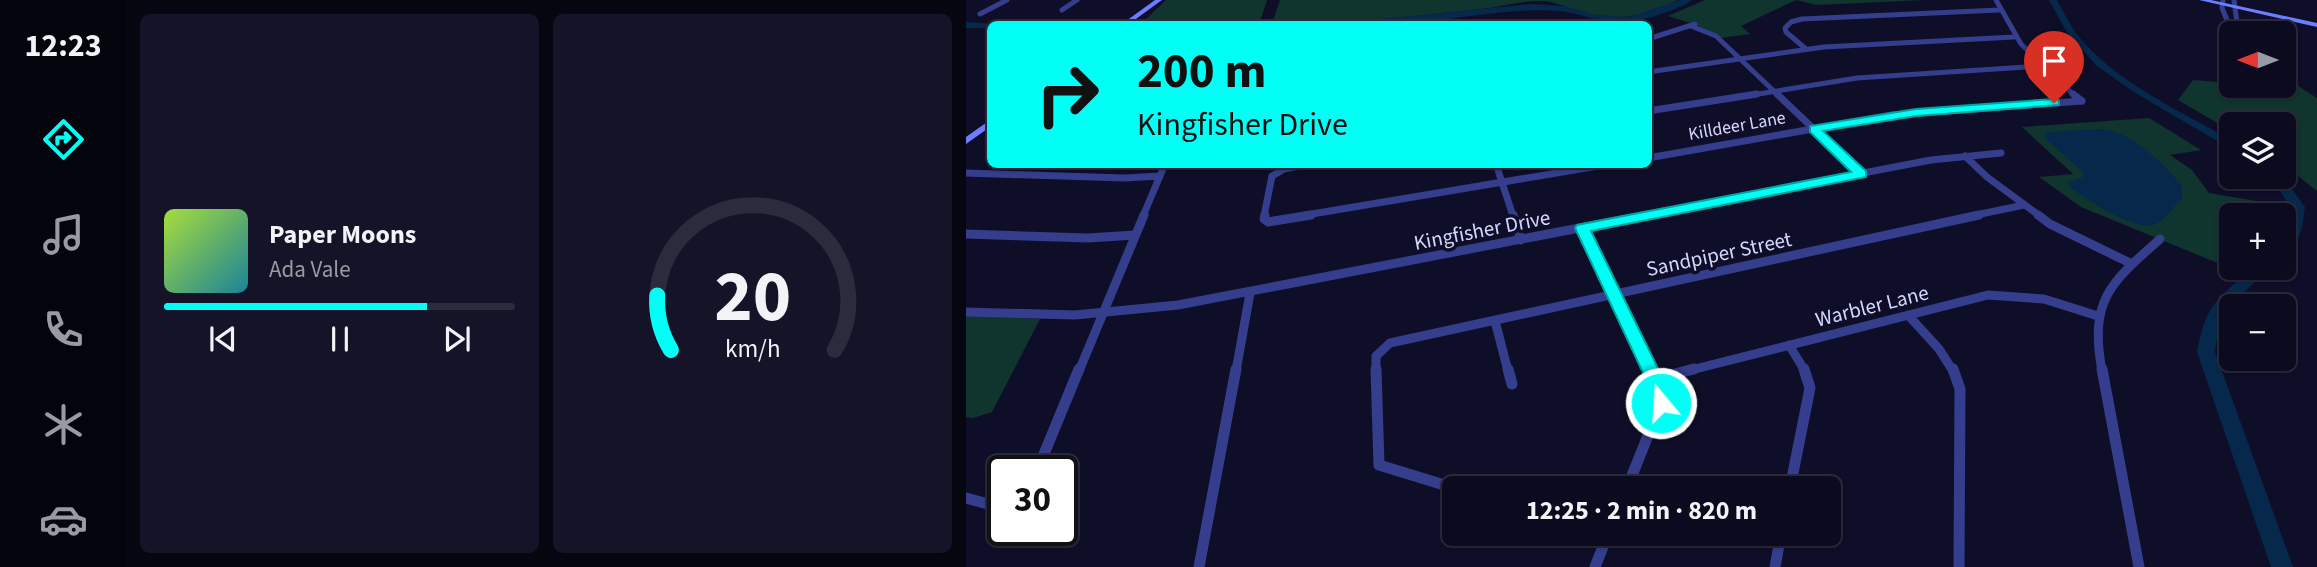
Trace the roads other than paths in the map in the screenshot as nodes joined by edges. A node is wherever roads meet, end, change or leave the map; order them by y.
1 (1007, 0) edge
2 (1077, 0) edge
3 (1159, 0) edge
4 (1996, 0) edge
5 (2202, 0) edge
6 (2222, 1) edge
7 (2235, 3) edge
8 (1062, 9) dead end
9 (1999, 10) junction
10 (980, 14) dead end
11 (1131, 21) edge
12 (2317, 23) edge
13 (2014, 37) junction
14 (1652, 38) edge
15 (1806, 49) junction
16 (1739, 59) junction
17 (2040, 66) junction
18 (1652, 71) edge
19 (1773, 91) junction
20 (1652, 110) edge
21 (987, 126) edge
22 (1814, 129) junction
23 (966, 141) edge
24 (2001, 153) dead end
25 (1965, 156) junction
26 (1652, 157) edge
27 (1163, 168) edge
28 (1292, 168) edge
29 (1497, 168) edge
30 (1587, 168) edge
31 (966, 173) edge
32 (1861, 174) junction
33 (1160, 176) junction
34 (1503, 183) junction
35 (2024, 205) junction
36 (1582, 228) junction
37 (966, 234) edge
38 (1135, 234) junction
39 (2160, 239) dead end
40 (1521, 240) junction
41 (2133, 264) junction
42 (1250, 293) junction
43 (1615, 295) junction
44 (966, 312) edge
45 (1103, 313) junction
46 (1908, 315) junction
47 (2098, 316) junction
48 (1495, 321) junction
49 (1789, 345) junction
50 (1655, 379) junction
51 (1512, 384) dead end
52 (1044, 455) edge
53 (1632, 476) edge
54 (1792, 476) edge
55 (1442, 484) edge
56 (966, 498) edge
57 (987, 504) edge
58 (1603, 546) edge
59 (1779, 546) edge
60 (1199, 567) edge
61 (1595, 567) edge
62 (1775, 567) edge
63 (1959, 567) edge
64 (2139, 567) edge

1 - 10 street
2 - 8 street
3 - 11 main road
4 - 9 street
5 - 6 main road
6 - 7 main road
6 - 7 street
7 - 12 main road
9 - 13 street
9 - 15 street
13 - 15 street
13 - 17 street
14 - 16 street
15 - 16 street
16 - 18 street
16 - 19 street
17 - 19 street
17 - 22 street, Killdeer Lane
19 - 20 street
19 - 22 street
21 - 23 main road
22 - 26 street, Killdeer Lane
22 - 32 street
24 - 25 street, Kingfisher Drive
25 - 32 street, Kingfisher Drive
25 - 35 street
27 - 33 street
28 - 34 street
29 - 34 street
30 - 34 street
31 - 33 street
32 - 36 street, Kingfisher Drive
33 - 38 street
34 - 40 street
35 - 41 street
35 - 43 street, Sandpiper Street
36 - 40 street, Kingfisher Drive
36 - 43 street
37 - 38 street
38 - 45 street
39 - 41 street
40 - 42 street, Kingfisher Drive
41 - 47 street
42 - 45 street, Kingfisher Drive
42 - 60 street
43 - 48 street, Sandpiper Street
43 - 50 street
44 - 45 street, Kingfisher Drive
45 - 52 street
46 - 47 street, Warbler Lane
46 - 49 street, Warbler Lane
46 - 63 street
47 - 64 street
48 - 51 street
48 - 55 street, Sandpiper Street
49 - 50 street, Warbler Lane
49 - 54 street
50 - 53 street
56 - 57 street
58 - 61 street
59 - 62 street

